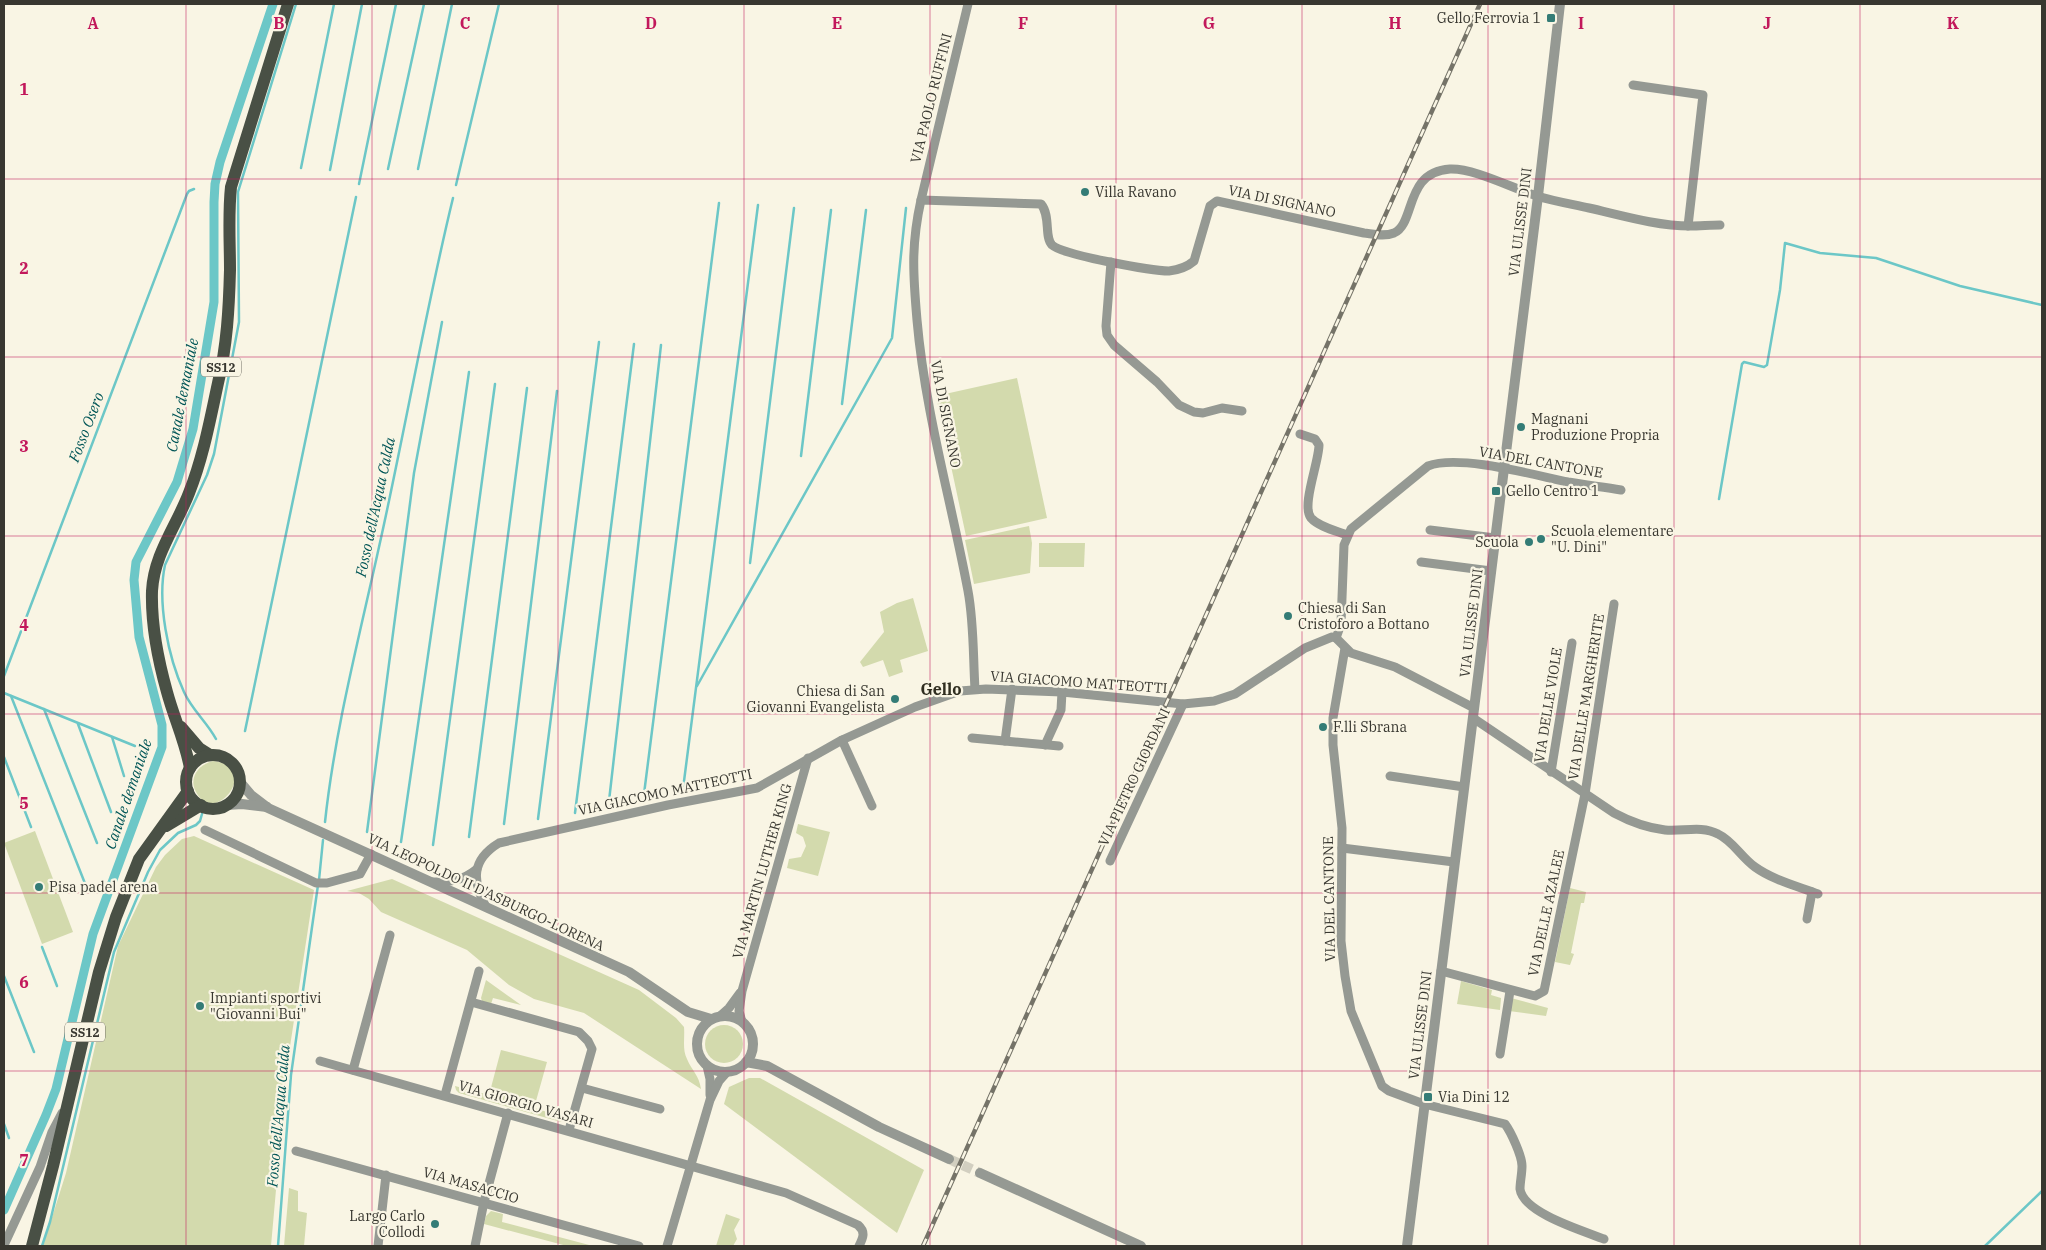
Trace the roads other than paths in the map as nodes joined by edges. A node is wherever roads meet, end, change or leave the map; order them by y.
1 (288, 4) edge
2 (968, 4) edge
3 (1560, 4) edge
4 (1634, 85) dead end
5 (1538, 196) junction
6 (921, 200) junction
7 (1720, 225) dead end
8 (1688, 226) junction
9 (1111, 262) junction
10 (1242, 411) dead end
11 (1300, 434) dead end
12 (1504, 469) junction
13 (1621, 490) dead end
14 (1430, 530) dead end
15 (1347, 535) junction
16 (1495, 538) junction
17 (1421, 562) dead end
18 (1491, 571) junction
19 (1614, 604) dead end
20 (1336, 638) junction
21 (1572, 643) dead end
22 (1345, 648) junction
23 (975, 689) junction
24 (1012, 689) junction
25 (1062, 692) junction
26 (1183, 704) junction
27 (1473, 713) junction
28 (179, 724) junction
29 (972, 738) dead end
30 (842, 740) junction
31 (1005, 741) junction
32 (1045, 745) junction
33 (1059, 746) dead end
34 (210, 755) junction
35 (808, 758) junction
36 (190, 768) junction
37 (1551, 772) junction
38 (1390, 776) dead end
39 (240, 782) junction
40 (1464, 787) junction
41 (188, 791) junction
42 (1585, 794) junction
43 (200, 805) junction
44 (227, 805) junction
45 (872, 806) dead end
46 (268, 808) junction
47 (163, 828) junction
48 (205, 830) dead end
49 (1342, 848) junction
50 (371, 854) junction
51 (1110, 861) dead end
52 (1454, 862) junction
53 (477, 869) junction
54 (432, 882) junction
55 (486, 906) junction
56 (1807, 918) dead end
57 (390, 935) dead end
58 (480, 971) dead end
59 (1441, 971) junction
60 (742, 991) junction
61 (1510, 991) junction
62 (471, 1002) junction
63 (688, 1012) junction
64 (716, 1018) junction
65 (742, 1022) junction
66 (698, 1035) junction
67 (753, 1047) junction
68 (1500, 1054) dead end
69 (320, 1061) dead end
70 (746, 1062) junction
71 (707, 1066) junction
72 (766, 1066) junction
73 (353, 1070) junction
74 (727, 1072) junction
75 (582, 1088) junction
76 (445, 1095) junction
77 (710, 1100) junction
78 (68, 1102) junction
79 (1424, 1104) junction
80 (660, 1109) dead end
81 (508, 1113) junction
82 (569, 1130) junction
83 (296, 1151) dead end
84 (949, 1159) tunnel mouth
85 (691, 1165) junction
86 (53, 1166) junction
87 (40, 1167) junction
88 (980, 1173) tunnel mouth
89 (386, 1175) junction
90 (484, 1202) junction
91 (1604, 1239) dead end
92 (4, 1245) edge
93 (32, 1246) edge
94 (378, 1246) edge
95 (475, 1246) edge
96 (639, 1246) edge
97 (667, 1246) edge
98 (859, 1246) edge
99 (1141, 1246) edge
100 (1407, 1246) edge

1 - 28 main road, SS12
2 - 6 street, VIA PAOLO RUFFINI
3 - 5 street, VIA ULISSE DINI
4 - 8 street
5 - 8 street, VIA DI SIGNANO
5 - 9 street, VIA DI SIGNANO
5 - 12 street, VIA ULISSE DINI
6 - 9 street, VIA DI SIGNANO
6 - 23 street, VIA DI SIGNANO
7 - 8 street, VIA DI SIGNANO
9 - 10 street
11 - 15 street
12 - 13 street, VIA DEL CANTONE
12 - 15 street, VIA DEL CANTONE
12 - 16 street, VIA ULISSE DINI
14 - 16 street
15 - 20 street
16 - 18 street, VIA ULISSE DINI
17 - 18 street
18 - 27 street, VIA ULISSE DINI
19 - 42 street, VIA DELLE MARGHERITE
20 - 22 street
20 - 26 street, VIA GIACOMO MATTEOTTI
21 - 37 street, VIA DELLE VIOLE
22 - 27 street
22 - 49 street, VIA DEL CANTONE
23 - 24 street, VIA GIACOMO MATTEOTTI
23 - 30 street, VIA GIACOMO MATTEOTTI
24 - 25 street, VIA GIACOMO MATTEOTTI
24 - 31 street
25 - 26 street, VIA GIACOMO MATTEOTTI
25 - 32 street
26 - 51 street, VIA PIETRO GIORDANI
27 - 37 street
27 - 40 street, VIA ULISSE DINI
28 - 34 main road
28 - 36 main road
29 - 31 street
30 - 35 street, VIA GIACOMO MATTEOTTI
30 - 45 street
31 - 32 street
32 - 33 street
34 - 36 main road
34 - 39 main road
35 - 53 street, VIA GIACOMO MATTEOTTI
35 - 60 street, VIA MARTIN LUTHER KING
36 - 41 main road
37 - 42 street
38 - 40 street
39 - 44 main road
39 - 46 street
40 - 52 street, VIA ULISSE DINI
41 - 43 main road
41 - 47 main road
42 - 56 street
42 - 61 street, VIA DELLE AZALEE
43 - 44 main road
43 - 47 main road
44 - 46 street
46 - 50 street, VIA LEOPOLDO II D'ASBURGO-LORENA
47 - 78 main road, SS12
48 - 50 street
49 - 52 street
49 - 79 street, VIA DEL CANTONE
50 - 54 street, VIA LEOPOLDO II D'ASBURGO-LORENA
52 - 59 street, VIA ULISSE DINI
53 - 54 street, VIA GIACOMO MATTEOTTI
53 - 55 street
54 - 55 street, VIA LEOPOLDO II D'ASBURGO-LORENA
55 - 63 street, VIA LEOPOLDO II D'ASBURGO-LORENA
57 - 73 street
58 - 62 street
59 - 61 street, VIA DELLE AZALEE
59 - 79 street, VIA ULISSE DINI
60 - 64 street
60 - 65 street
61 - 68 street
62 - 75 street
62 - 76 street
63 - 64 street, VIA LEOPOLDO II D'ASBURGO-LORENA
63 - 66 street
64 - 65 street
64 - 66 street
65 - 67 street
66 - 71 street
67 - 70 street
67 - 72 street
69 - 73 street, VIA GIORGIO VASARI
70 - 72 street
70 - 74 street
71 - 74 street
71 - 77 street
72 - 84 street
73 - 76 street, VIA GIORGIO VASARI
74 - 77 street
75 - 80 street
75 - 82 street
76 - 81 street, VIA GIORGIO VASARI
77 - 85 street
78 - 86 main road, SS12
78 - 87 street
79 - 91 street, VIA DEL CANTONE
79 - 100 street, VIA ULISSE DINI
81 - 82 street, VIA GIORGIO VASARI
81 - 90 street
82 - 85 street, VIA GIORGIO VASARI
83 - 89 street, VIA MASACCIO
85 - 97 street
85 - 98 street, VIA GIORGIO VASARI
86 - 87 street
86 - 93 main road, SS12
87 - 92 street
88 - 99 street
89 - 90 street, VIA MASACCIO
89 - 94 street
90 - 95 street
90 - 96 street, VIA MASACCIO

